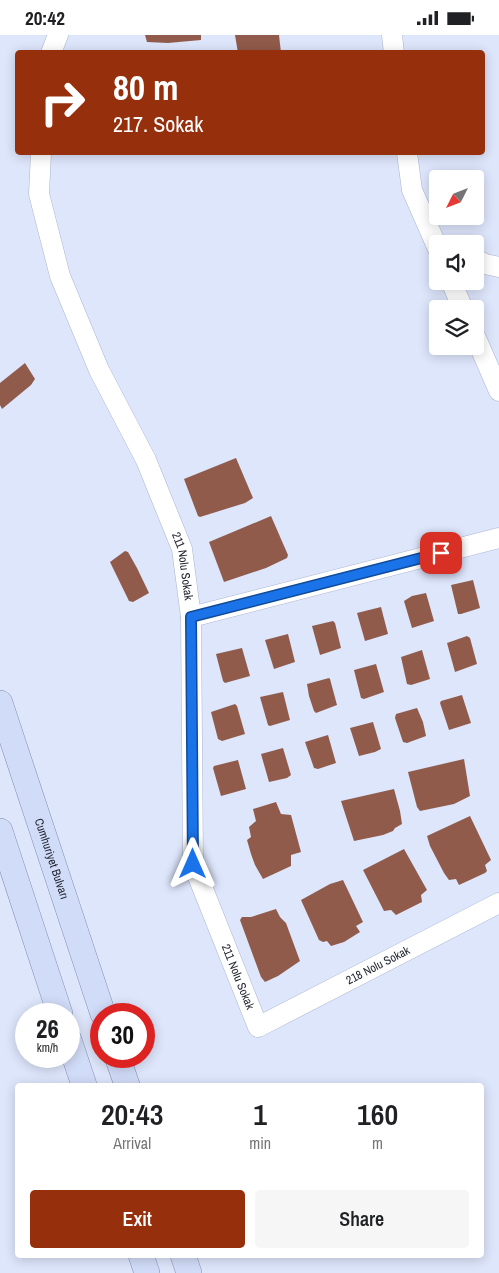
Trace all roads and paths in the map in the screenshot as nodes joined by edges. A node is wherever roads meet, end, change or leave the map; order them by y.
1 (58, 35) edge
2 (392, 35) edge
3 (52, 50) edge
4 (394, 50) edge
5 (41, 155) edge
6 (407, 155) edge
7 (435, 235) edge
8 (484, 264) edge
9 (499, 267) edge
10 (483, 355) edge
11 (499, 391) edge
12 (499, 537) edge
13 (191, 617) junction
14 (0, 703) edge
15 (0, 831) edge
16 (499, 903) edge
17 (56, 1003) edge
18 (99, 1003) edge
19 (258, 1027) joint
20 (78, 1068) edge
21 (121, 1068) edge
22 (83, 1083) edge
23 (126, 1083) edge
24 (142, 1258) edge
25 (184, 1258) edge
26 (147, 1273) edge
27 (189, 1273) edge

1 - 3 street
2 - 4 street
5 - 13 street, 211 Nolu Sokak
6 - 7 street
8 - 9 street
10 - 11 street
12 - 13 street
13 - 19 street, 211 Nolu Sokak
14 - 18 main road, Cumhuriyet Bulvarı
15 - 17 main road
16 - 19 street, 218 Nolu Sokak
20 - 22 main road
21 - 23 main road
24 - 26 main road
25 - 27 main road

